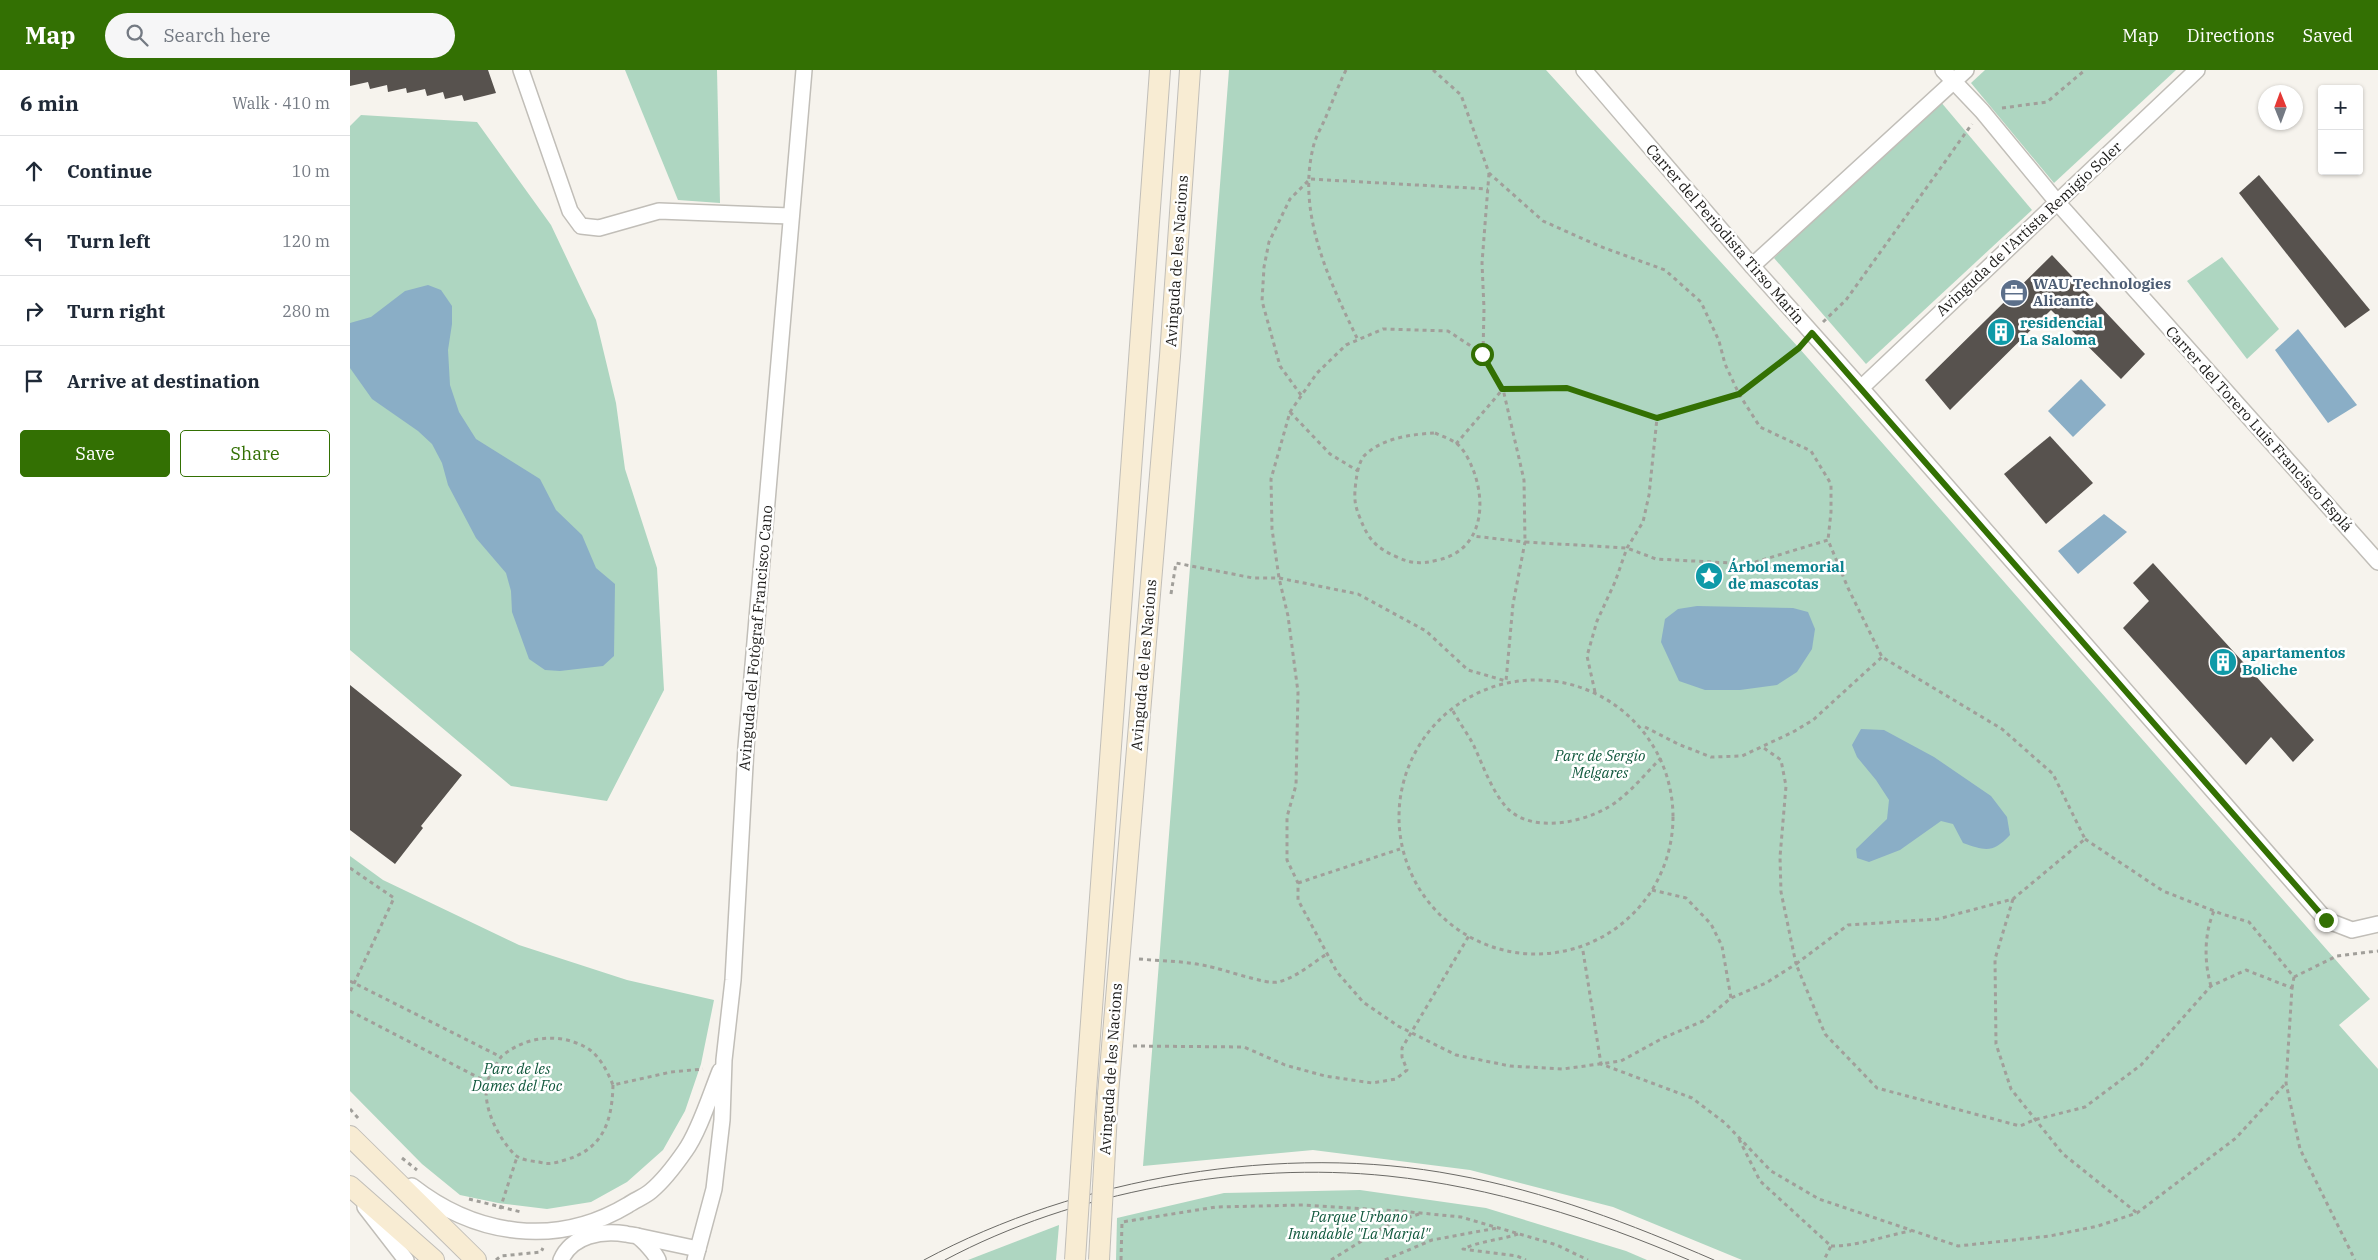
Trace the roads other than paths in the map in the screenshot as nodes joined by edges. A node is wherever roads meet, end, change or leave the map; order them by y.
1 (521, 70) edge
2 (804, 70) edge
3 (1160, 70) edge
4 (1190, 70) edge
5 (1584, 70) edge
6 (1943, 70) edge
7 (1966, 70) edge
8 (2197, 70) edge
9 (1954, 82) junction
10 (2057, 202) junction
11 (791, 216) junction
12 (1752, 266) junction
13 (1861, 388) junction
14 (2378, 562) edge
15 (2378, 924) edge
16 (724, 1060) junction
17 (359, 1135) edge
18 (350, 1187) edge
19 (637, 1236) junction
20 (696, 1254) edge
21 (406, 1260) edge
22 (434, 1260) edge
23 (476, 1260) edge
24 (561, 1260) edge
25 (658, 1260) edge
26 (1075, 1260) edge
27 (1099, 1260) edge

1 - 11 street
2 - 11 street, Avinguda del Fotògraf Francisco Cano
3 - 26 street, Avinguda de les Nacions, bridge
4 - 27 street, Avinguda de les Nacions, bridge
5 - 12 street, Carrer del Periodista Tirso Marín
6 - 9 street, Carrer del Torero Luis Francisco Esplá
7 - 9 street
8 - 10 street, Avinguda de l'Artista Remigio Soler
9 - 10 street, Carrer del Torero Luis Francisco Esplá
9 - 12 street
10 - 13 street, Avinguda de l'Artista Remigio Soler
10 - 14 street, Carrer del Torero Luis Francisco Esplá
11 - 16 street, Avinguda del Fotògraf Francisco Cano
12 - 13 street, Carrer del Periodista Tirso Marín
13 - 15 street, Carrer del Periodista Tirso Marín
16 - 17 street, Avinguda del Fotògraf Francisco Cano
16 - 20 street, Avinguda del Fotògraf Francisco Cano
17 - 23 street
18 - 21 street
18 - 22 street
19 - 20 street, Avinguda del Fotògraf Francisco Cano
19 - 24 street, Avinguda del Fotògraf Francisco Cano
19 - 25 street

